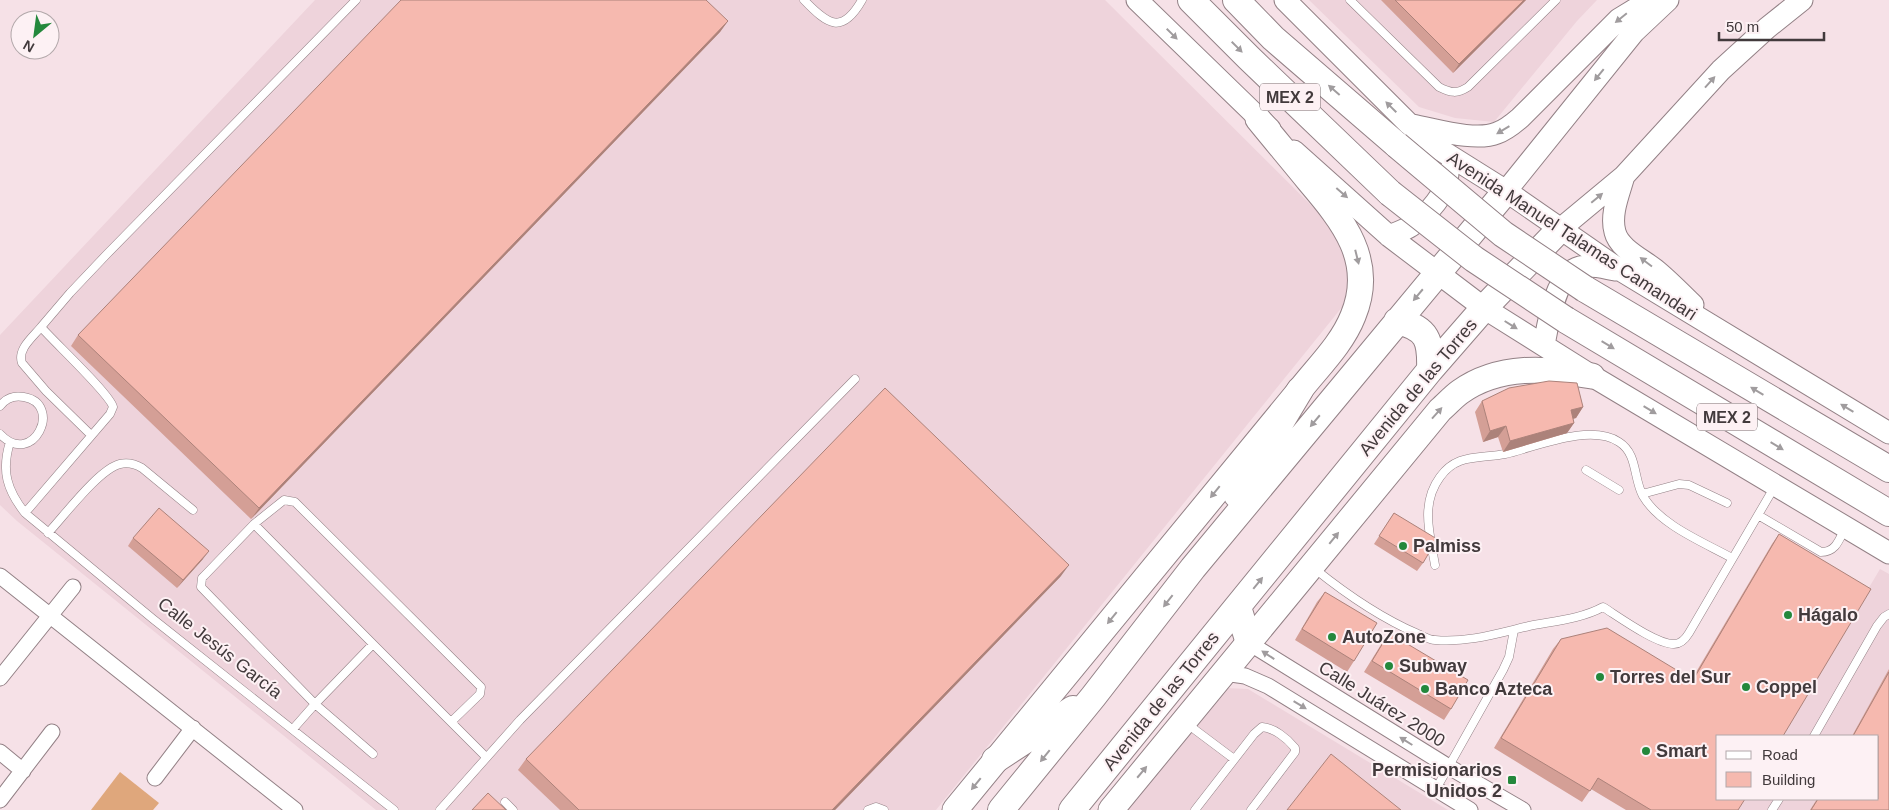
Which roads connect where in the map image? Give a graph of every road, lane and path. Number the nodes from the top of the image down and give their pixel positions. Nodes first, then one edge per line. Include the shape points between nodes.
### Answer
1 (356, 0) edge
2 (804, 0) edge
3 (862, 0) edge
4 (1138, 0) edge
5 (1191, 0) edge
6 (1236, 0) edge
7 (1285, 0) edge
8 (1350, 0) edge
9 (1556, 0) edge
10 (1802, 0) edge
11 (1666, 1) edge
12 (1258, 119) junction
13 (1403, 135) junction
14 (1439, 149) junction
15 (1624, 176) junction
16 (1506, 191) junction
17 (1560, 230) junction
18 (1389, 236) junction
19 (1620, 270) junction
20 (1437, 273) junction
21 (1484, 308) junction
22 (1397, 321) junction
23 (41, 327) junction
24 (1720, 332) junction
25 (1544, 345) junction
26 (1430, 370) junction
27 (1592, 376) junction
28 (855, 378) dead end
29 (1300, 390) junction
30 (0, 406) edge
31 (1889, 433) edge
32 (0, 434) edge
33 (91, 434) junction
34 (10, 442) junction
35 (1889, 469) edge
36 (1586, 470) dead end
37 (1776, 485) junction
38 (1619, 490) dead end
39 (1642, 494) junction
40 (1727, 503) dead end
41 (193, 510) dead end
42 (25, 513) junction
43 (1889, 513) edge
44 (1758, 515) junction
45 (254, 524) junction
46 (1846, 527) junction
47 (48, 533) junction
48 (1889, 553) edge
49 (1732, 558) junction
50 (1435, 564) dead end
51 (1311, 566) junction
52 (1193, 568) junction
53 (0, 576) edge
54 (73, 587) dead end
55 (1238, 606) junction
56 (1889, 614) edge
57 (50, 616) junction
58 (1514, 630) junction
59 (1249, 643) junction
60 (373, 644) junction
61 (1224, 673) junction
62 (0, 678) edge
63 (1093, 697) junction
64 (315, 704) junction
65 (451, 722) junction
66 (1184, 722) junction
67 (193, 728) junction
68 (293, 729) junction
69 (52, 732) dead end
70 (1815, 735) edge
71 (0, 752) edge
72 (373, 754) dead end
73 (486, 757) junction
74 (995, 760) junction
75 (1234, 760) junction
76 (1449, 767) junction
77 (23, 771) junction
78 (155, 778) dead end
79 (1436, 789) junction
80 (0, 800) edge
81 (505, 802) dead end
82 (295, 810) edge
83 (394, 810) edge
84 (440, 810) edge
85 (512, 810) edge
86 (868, 810) edge
87 (884, 810) edge
88 (955, 810) edge
89 (1001, 810) edge
90 (1072, 810) edge
91 (1111, 810) edge
92 (1195, 810) edge
93 (1251, 810) edge
94 (1470, 810) edge
95 (1523, 810) edge

1 - 23 lane via 107,254
2 - 3 lane via 819,15 837,23 846,21
4 -> 12 main road
5 -> 43 highway, MEX 2, bridge via 1390,193 1474,260 1566,320
13 -> 6 highway, MEX 2 via 1273,38
13 -> 7 main road, Avenida Manuel Talamas Camandari
8 - 9 lane via 1439,87 1449,92 1459,92 1468,87
15 -> 10 main road, Avenida de las Torres via 1721,70
11 -> 13 main road via 1642,4 1619,19 1504,130 1473,136
11 -> 16 main road via 1634,32
12 -> 18 main road
12 -> 29 main road via 1346,227 1359,259 1362,283 1353,318
13 - 14 main road, Avenida Manuel Talamas Camandari
35 -> 13 highway, MEX 2, bridge via 1585,288 1503,234
14 - 16 main road, Avenida Manuel Talamas Camandari
14 - 18 main road via 1448,173 1446,188 1411,226
17 -> 15 main road, Avenida de las Torres
24 -> 15 main road via 1669,281 1617,239 1614,218
16 - 17 main road, Avenida Manuel Talamas Camandari
16 - 20 highway
17 - 19 main road, Avenida Manuel Talamas Camandari
17 - 21 highway, Avenida de las Torres
18 - 20 main road
19 - 24 main road, Avenida Manuel Talamas Camandari
19 - 25 main road via 1582,266 1568,274 1554,304
20 - 21 main road
20 -> 22 highway
21 -> 25 main road
21 - 26 highway, Avenida de las Torres
22 - 26 highway via 1415,327 1426,336 1431,349
22 -> 52 highway
23 - 33 lane via 23,349 20,358 46,391
23 - 33 lane via 112,403 110,414
31 -> 24 main road, Avenida Manuel Talamas Camandari
25 - 27 main road
55 -> 26 highway, Avenida de las Torres
27 -> 37 main road
51 -> 27 main road, Avenida de las Torres via 1440,410 1461,391 1501,374 1526,370 1545,369
28 - 73 lane
29 - 52 highway
29 -> 74 main road
30 - 34 lane via 9,398 22,396 35,401 42,413 43,426 36,438 23,444
32 - 34 lane
33 - 42 lane
34 - 42 lane, Calle Jesús García via 5,467 8,484 13,498
36 - 38 lane
37 - 44 lane
37 - 46 main road
39 - 40 lane via 1679,484 1689,485
39 - 49 lane via 1659,515
39 - 50 lane via 1627,450 1620,442 1607,436 1580,435 1458,462 1440,476 1429,498 1428,518
41 - 47 lane via 142,468 133,463 120,464 92,483
42 - 47 lane, Calle Jesús García
44 - 46 lane via 1821,552 1832,550
44 - 49 lane
45 - 60 lane
45 - 64 lane via 202,578 201,587
45 - 65 lane via 284,500 295,502 482,687 480,694
46 - 48 main road
47 - 68 lane, Calle Jesús García
49 - 58 lane via 1690,633 1679,643 1660,640 1603,607 1583,615
51 - 58 lane via 1382,616 1433,640 1453,641
51 - 59 main road, Avenida de las Torres
52 -> 63 highway
53 - 57 street
54 - 57 street
55 - 59 highway
55 - 90 highway, Avenida de las Torres
56 - 70 lane via 1877,626
57 - 62 street
57 - 67 street
58 - 76 lane via 1510,657
59 - 61 main road, Avenida de las Torres
76 -> 59 street, Calle Juárez 2000
60 - 64 lane
60 - 65 lane
61 - 66 main road, Avenida de las Torres
61 -> 79 street via 1245,676 1268,686
63 - 74 highway
63 -> 89 highway
64 - 68 lane
64 - 72 lane
65 - 73 lane
66 - 75 lane
91 -> 66 main road, Avenida de las Torres
67 - 78 street
67 - 82 street
68 - 83 lane, Calle Jesús García
69 - 77 street
71 - 77 street
73 - 84 lane
74 -> 88 main road
75 - 92 lane
75 - 93 lane via 1262,727 1275,732 1295,748
76 - 79 lane
76 - 95 street, Calle Juárez 2000
77 - 80 street
79 - 94 street
81 - 85 lane
86 - 87 lane

